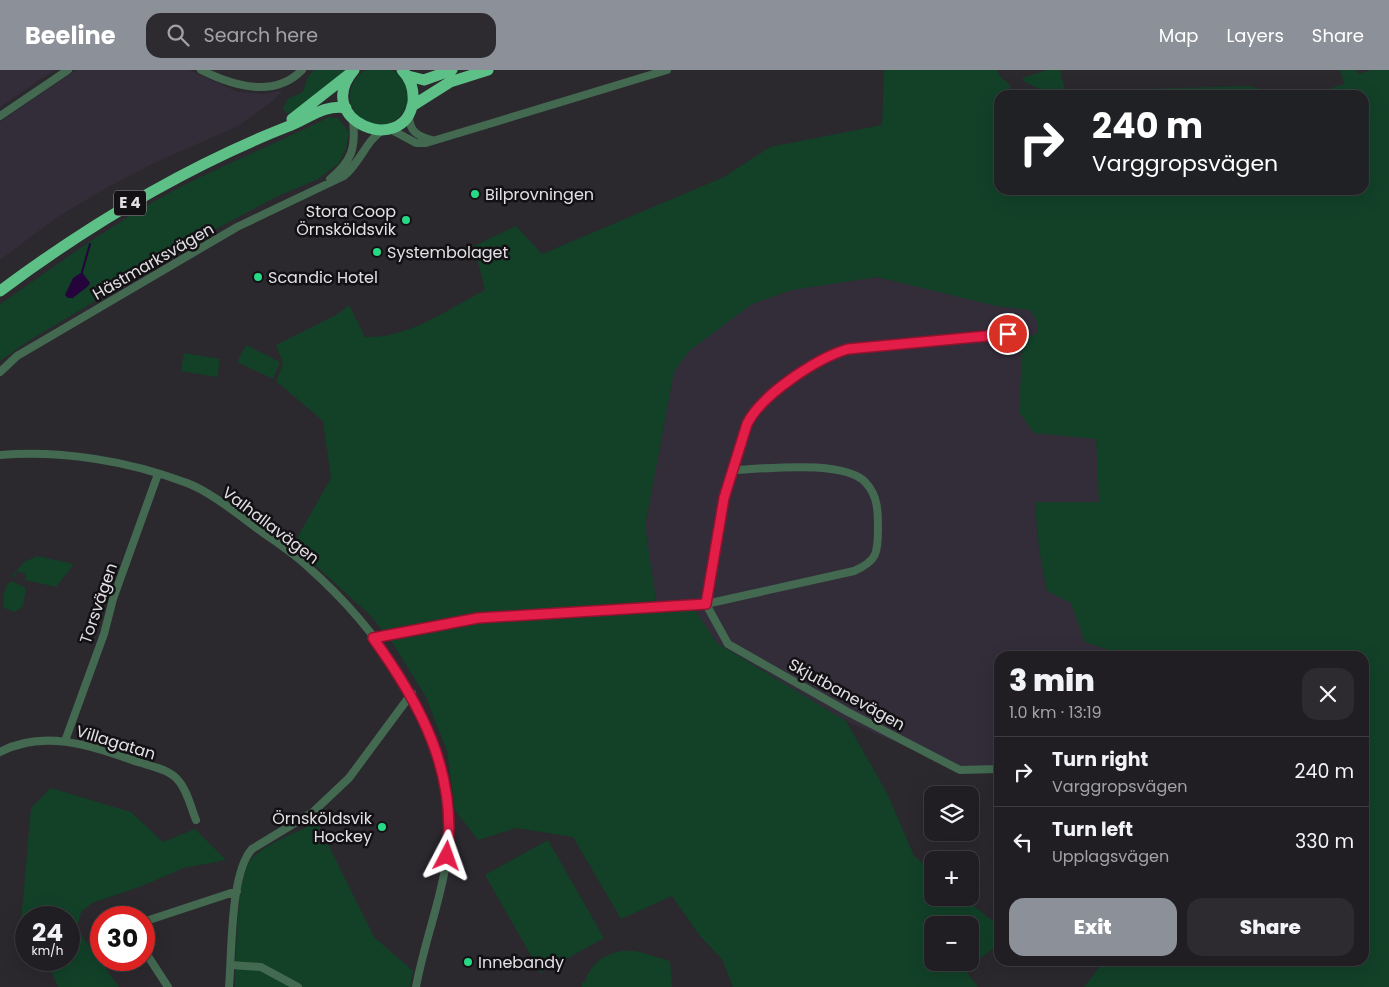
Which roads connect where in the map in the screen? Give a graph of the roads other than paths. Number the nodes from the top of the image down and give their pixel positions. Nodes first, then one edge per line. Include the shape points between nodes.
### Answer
1 (68, 70) edge
2 (201, 70) edge
3 (302, 70) edge
4 (354, 70) edge
5 (452, 70) edge
6 (488, 70) edge
7 (667, 70) edge
8 (405, 73) edge
9 (346, 108) junction
10 (411, 109) junction
11 (0, 116) edge
12 (353, 120) junction
13 (386, 129) junction
14 (270, 133) junction
15 (434, 141) junction
16 (326, 183) junction
17 (0, 291) edge
18 (1008, 334) dead end
19 (0, 372) edge
20 (0, 455) edge
21 (733, 470) junction
22 (158, 474) junction
23 (706, 604) junction
24 (373, 638) junction
25 (412, 694) junction
26 (65, 741) junction
27 (0, 752) edge
28 (994, 769) edge
29 (196, 820) dead end
30 (237, 892) junction
31 (155, 918) edge
32 (231, 965) junction
33 (155, 967) edge
34 (168, 987) edge
35 (229, 987) edge
36 (298, 987) edge
37 (416, 987) edge

1 - 11 street
2 - 3 street via 233,84 261,88 286,82
4 - 9 highway via 344,88
4 - 14 highway, E 4 via 310,107
5 - 8 highway via 424,80
6 - 10 highway via 450,82
7 - 15 street
8 - 10 highway via 412,86
9 - 12 highway
9 - 14 highway, E 4 via 326,108
10 - 13 highway via 404,119
10 - 15 street via 411,129 416,135
12 - 13 highway via 362,126
12 - 16 street, Hästmarksvägen via 351,157 343,169
13 - 15 street via 416,143
13 - 16 street, Hästmarksvägen via 371,140 356,166 344,176
14 - 17 highway, E 4 via 221,154 133,201
16 - 19 street, Hästmarksvägen via 206,245 18,356
18 - 21 street via 848,349 830,354 813,363 752,414
20 - 22 street, Valhallavägen via 70,455
21 - 23 street via 724,498
21 - 23 street via 827,468 855,474 865,482 878,506 878,544 875,557 854,571
22 - 24 street, Valhallavägen via 189,483 306,565 365,625
22 - 26 street, Torsvägen
23 - 24 street via 478,618
23 - 28 street, Skjutbanevägen via 728,644 960,770
24 - 25 street, Valhallavägen
25 - 30 street via 350,778 313,812 249,853 239,873
25 - 37 street, Valhallavägen via 433,739 445,787 449,823 442,894
26 - 27 street, Villagatan via 26,742
26 - 29 street, Villagatan via 100,749 170,774 181,785
30 - 31 street
30 - 32 street
32 - 35 street
32 - 36 street via 262,967
33 - 34 street

